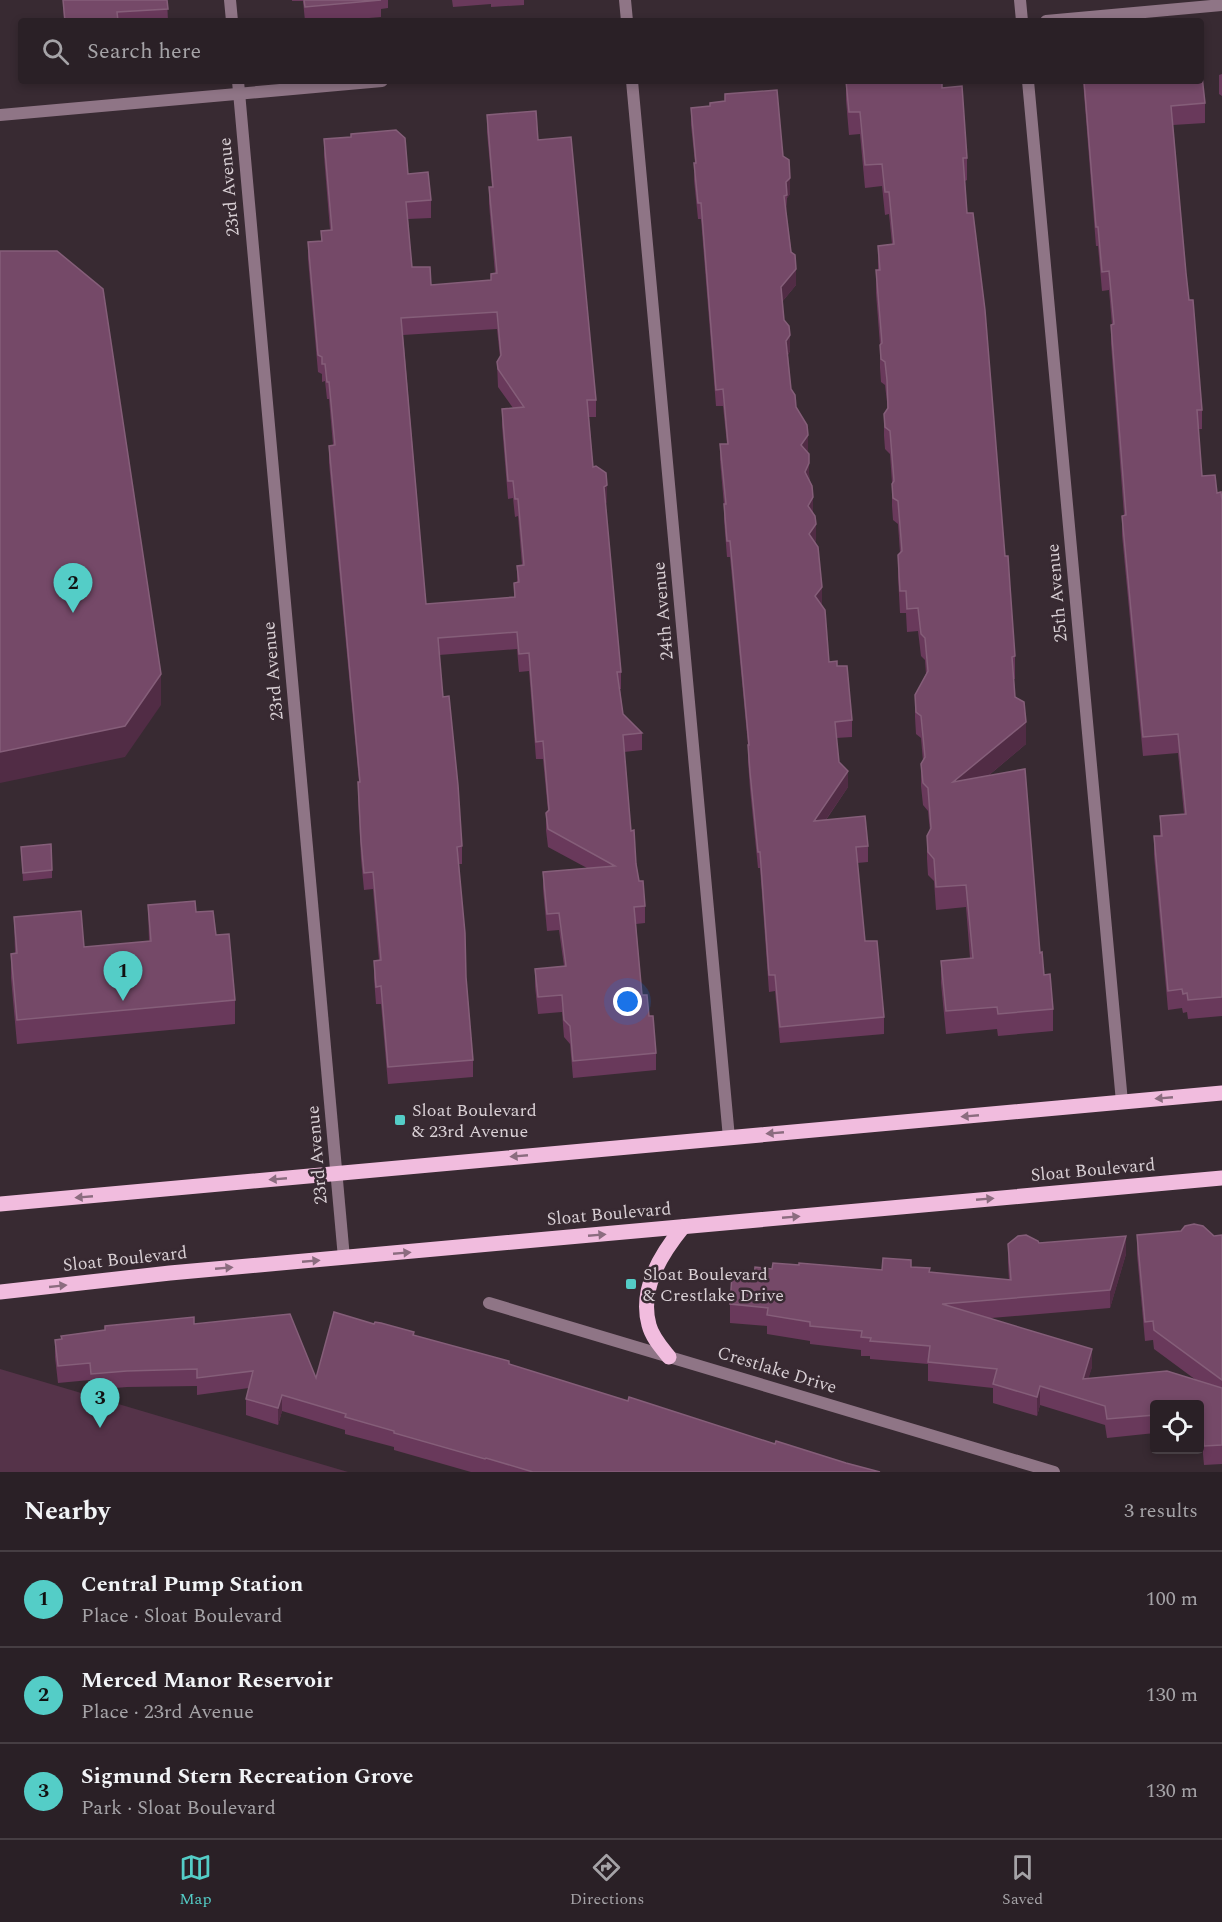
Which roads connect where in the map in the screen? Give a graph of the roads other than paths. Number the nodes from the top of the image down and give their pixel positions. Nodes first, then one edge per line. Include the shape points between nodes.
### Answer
1 (230, 0) edge
2 (625, 0) edge
3 (1020, 0) edge
4 (1222, 5) edge
5 (232, 18) edge
6 (627, 18) edge
7 (1022, 18) edge
8 (1079, 18) edge
9 (310, 84) edge
10 (632, 84) edge
11 (1028, 84) edge
12 (238, 87) edge
13 (0, 115) edge
14 (1222, 1093) edge
15 (1122, 1102) junction
16 (729, 1138) junction
17 (337, 1173) junction
18 (1222, 1178) edge
19 (0, 1204) edge
20 (683, 1227) junction
21 (344, 1258) junction
22 (0, 1292) edge
23 (489, 1303) dead end
24 (669, 1357) junction
25 (1054, 1472) edge

1 - 5 street
2 - 6 street
3 - 7 street
4 - 8 street
9 - 12 street
10 - 16 street, 24th Avenue
11 - 15 street, 25th Avenue
12 - 13 street
12 - 17 street, 23rd Avenue
14 -> 15 main road
15 -> 16 main road
16 -> 17 main road
17 -> 19 main road
17 - 21 street, 23rd Avenue
20 -> 18 main road, Sloat Boulevard
21 -> 20 main road, Sloat Boulevard
20 - 24 main road via 659,1263 647,1295 649,1326
22 -> 21 main road, Sloat Boulevard
23 - 24 street, Crestlake Drive
24 - 25 street, Crestlake Drive

